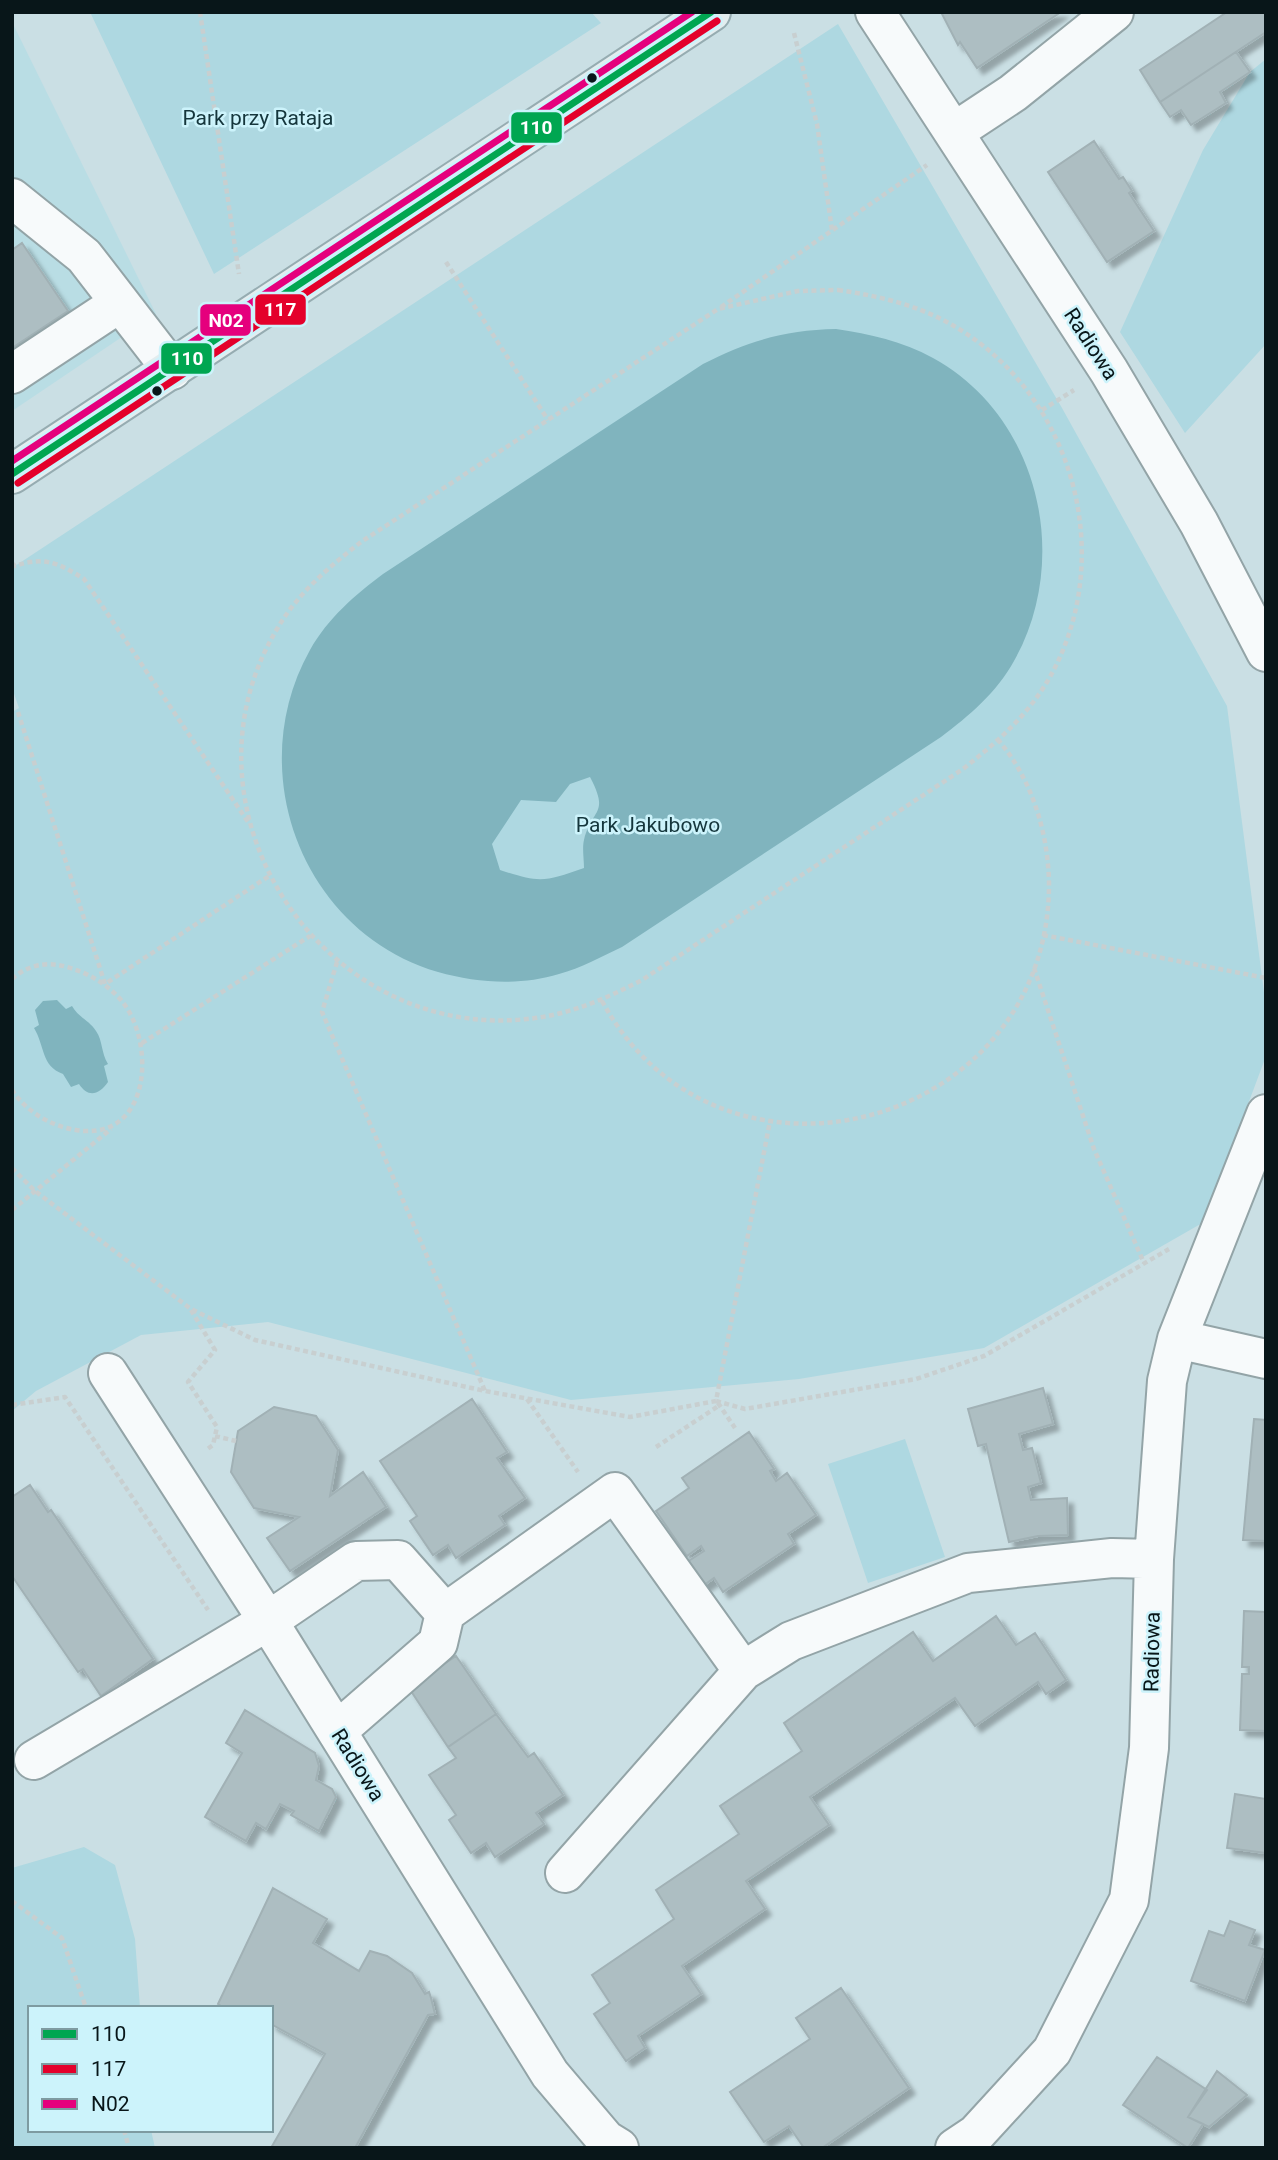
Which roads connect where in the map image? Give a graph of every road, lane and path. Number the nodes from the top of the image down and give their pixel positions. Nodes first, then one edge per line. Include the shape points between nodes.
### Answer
1 (200, 12) edge
2 (711, 12) edge
3 (875, 12) edge
4 (1114, 12) edge
5 (794, 33) dead end
6 (954, 132) junction
7 (929, 164) dead end
8 (12, 198) edge
9 (832, 230) junction
10 (446, 261) dead end
11 (239, 274) dead end
12 (118, 303) junction
13 (718, 309) junction
14 (172, 370) junction
15 (12, 374) edge
16 (1066, 395) dead end
17 (1042, 410) junction
18 (548, 419) junction
19 (12, 474) edge
20 (12, 563) edge
21 (1266, 652) edge
22 (18, 712) dead end
23 (999, 741) junction
24 (250, 826) junction
25 (270, 876) junction
26 (1043, 935) junction
27 (310, 936) junction
28 (337, 962) junction
29 (1034, 967) junction
30 (1266, 978) edge
31 (12, 979) edge
32 (105, 984) junction
33 (602, 1000) junction
34 (142, 1043) junction
35 (12, 1090) edge
36 (1266, 1114) edge
37 (770, 1121) junction
38 (115, 1126) junction
39 (12, 1168) edge
40 (35, 1191) junction
41 (12, 1210) edge
42 (1176, 1245) dead end
43 (1144, 1263) junction
44 (191, 1309) junction
45 (1177, 1339) junction
46 (1266, 1359) edge
47 (108, 1373) dead end
48 (485, 1391) junction
49 (526, 1399) junction
50 (718, 1403) junction
51 (12, 1405) edge
52 (735, 1428) dead end
53 (215, 1436) junction
54 (236, 1441) dead end
55 (656, 1447) dead end
56 (204, 1451) dead end
57 (582, 1478) dead end
58 (1154, 1559) junction
59 (445, 1613) junction
60 (268, 1621) junction
61 (231, 1644) junction
62 (743, 1671) junction
63 (337, 1731) junction
64 (34, 1760) dead end
65 (565, 1873) dead end
66 (12, 1901) edge
67 (85, 2006) edge
68 (619, 2148) edge
69 (955, 2148) edge

1 - 11 path
2 - 14 main road
3 - 6 street, Radiowa
4 - 6 street via 1013,93
5 - 9 path via 817,124
6 - 21 street, Radiowa via 1109,371 1199,523
7 - 9 path
8 - 12 street via 84,256
9 - 13 path
10 - 18 path
12 - 14 street
12 - 15 street
13 - 17 path via 798,291 879,296 954,326 988,349
13 - 18 path
14 - 19 main road
16 - 17 path
17 - 23 path via 1075,484 1082,524 1077,606 1047,681
18 - 24 path via 361,542 300,596 259,666 248,705 242,773
20 - 24 path via 57,562 84,579
22 - 32 path
23 - 26 path via 1030,789 1042,827 1049,879
23 - 33 path via 653,972
24 - 25 path
25 - 27 path
25 - 32 path
26 - 29 path
26 - 30 path
27 - 28 path
27 - 34 path
28 - 33 path via 407,1003 446,1015 527,1020 567,1013
28 - 48 path via 322,1013
29 - 37 path via 1010,1017 986,1048 924,1096 849,1121
29 - 43 path via 1094,1149
31 - 32 path via 38,964 85,972
32 - 34 path via 122,1001
33 - 37 path via 634,1046 663,1074 732,1111
34 - 38 path via 139,1090 130,1112
35 - 38 path via 32,1112 52,1124 99,1132
36 - 45 street, Radiowa
37 - 50 path
38 - 40 path
39 - 40 path
40 - 41 path
40 - 44 path
42 - 43 path
43 - 50 path via 984,1356 916,1379 745,1409
44 - 48 path via 254,1340
44 - 53 path via 215,1350 188,1382 217,1427
45 - 46 street
45 - 58 street, Radiowa via 1167,1381
47 - 60 street, Radiowa
48 - 49 path
49 - 50 path via 630,1417
49 - 57 path
50 - 52 path
50 - 55 path
51 - 61 path via 65,1397
53 - 54 path
53 - 56 path via 213,1445
58 - 62 street via 1112,1558 968,1573 791,1641
58 - 69 street, Radiowa via 1149,1748 1129,1900 1052,2051 976,2134
59 - 60 street via 398,1560 370,1561 356,1562
59 - 62 street via 615,1492
59 - 63 street via 438,1643
60 - 61 street
60 - 63 street, Radiowa
61 - 64 street
62 - 65 street
63 - 68 street, Radiowa via 550,2074 606,2140
66 - 67 path via 62,1938

